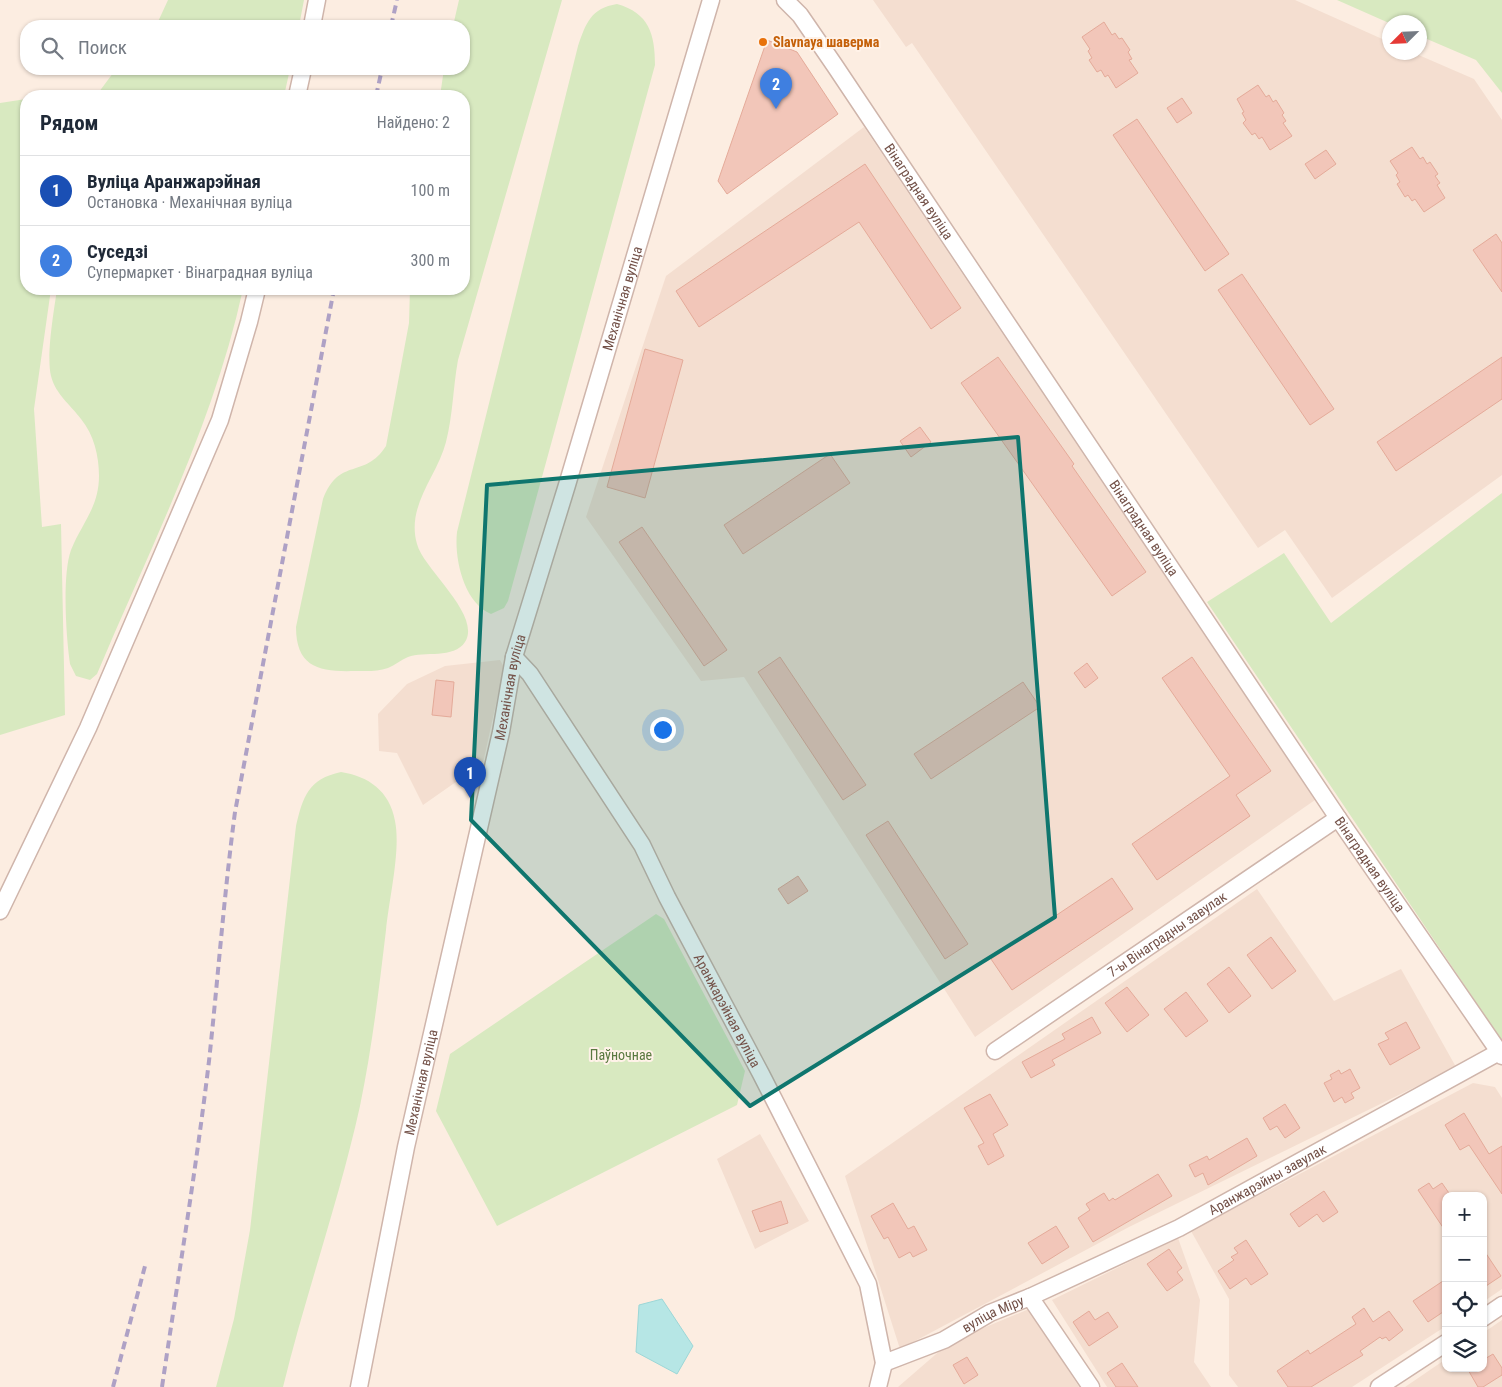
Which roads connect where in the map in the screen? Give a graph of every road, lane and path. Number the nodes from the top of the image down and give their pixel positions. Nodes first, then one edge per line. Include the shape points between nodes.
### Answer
1 (317, 0) edge
2 (711, 0) edge
3 (786, 0) edge
4 (313, 20) edge
5 (302, 75) edge
6 (298, 90) edge
7 (255, 295) edge
8 (514, 657) junction
9 (1338, 818) junction
10 (0, 911) edge
11 (994, 1051) dead end
12 (1501, 1054) edge
13 (1030, 1297) junction
14 (1502, 1305) edge
15 (1487, 1315) edge
16 (1442, 1346) edge
17 (884, 1363) junction
18 (358, 1387) edge
19 (878, 1387) edge
20 (1090, 1387) edge
21 (1379, 1387) edge

1 - 4 street
2 - 8 street, Механічная вуліца
3 - 9 street, Вінаградная вуліца via 800,14
5 - 6 street
7 - 10 street via 250,322 220,420 88,728
8 - 17 street, Аранжарэйная вуліца via 530,674 642,844 868,1284
8 - 18 street, Механічная вуліца via 501,732 406,1148
9 - 11 street, 7-ы Вінаградны завулак
9 - 12 street, Вінаградная вуліца
12 - 13 street, Аранжарэйны завулак via 1178,1228
13 - 17 street, вуліца Міру via 990,1313 944,1340
13 - 20 street, вуліца Міру
14 - 15 street
16 - 21 street
17 - 19 street, Аранжарэйная вуліца

